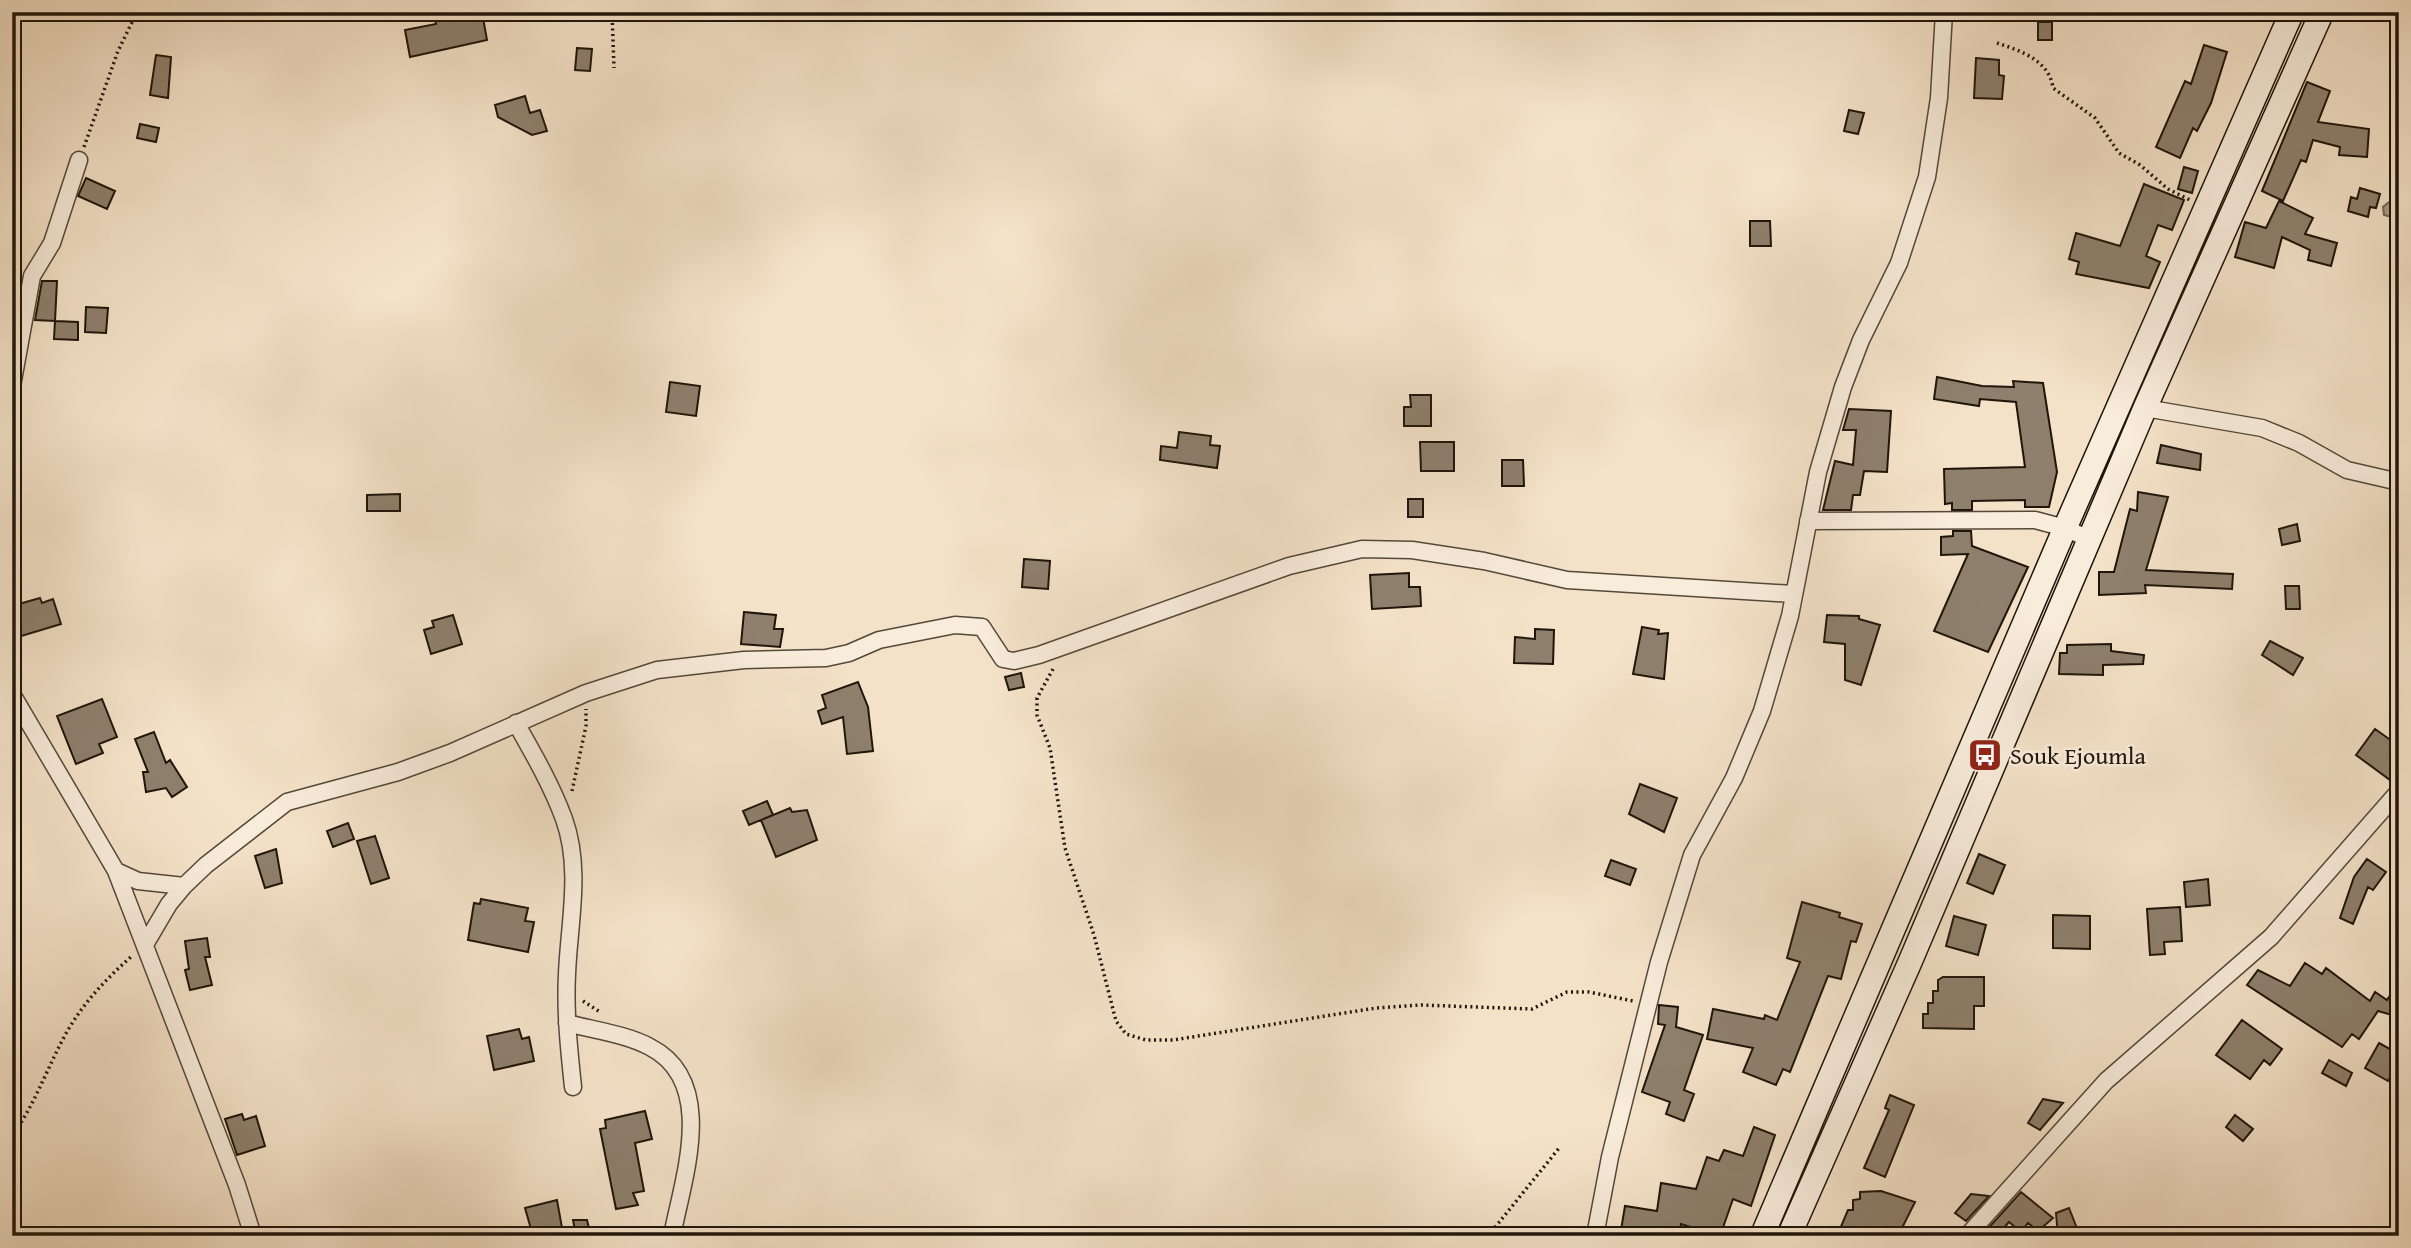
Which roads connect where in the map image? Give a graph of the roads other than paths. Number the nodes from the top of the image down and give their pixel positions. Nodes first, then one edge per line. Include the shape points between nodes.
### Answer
1 (1944, 12) edge
2 (2292, 12) edge
3 (2322, 12) edge
4 (79, 160) road end
5 (2207, 208) junction
6 (2230, 216) junction
7 (12, 386) edge
8 (2146, 408) junction
9 (2399, 482) edge
10 (1808, 521) junction
11 (2065, 528) junction
12 (2089, 539) junction
13 (1793, 594) junction
14 (12, 694) edge
15 (516, 723) junction
16 (2399, 792) edge
17 (116, 871) junction
18 (184, 886) junction
19 (146, 943) junction
20 (567, 1023) junction
21 (573, 1087) dead end
22 (1793, 1163) junction
23 (1817, 1174) junction
24 (1595, 1232) edge
25 (253, 1236) edge
26 (672, 1236) edge
27 (1762, 1236) edge
28 (1789, 1236) edge
29 (1967, 1236) edge

1 - 10 street via 1938,109 1927,177 1899,263 1843,387
2 - 5 main road
3 - 6 main road
4 - 7 street via 52,243 32,276
5 - 6 main road
5 - 11 main road
6 - 8 main road
8 - 9 street via 2262,428 2347,470
8 - 12 main road
10 - 11 street via 2035,520
10 - 13 street
11 - 12 street
11 - 22 main road
12 - 23 main road
13 - 15 street via 1567,580 1460,557 1362,549 1289,566 1014,660 1003,659 982,628 955,625 879,640 825,658 744,660 657,670
13 - 24 street via 1762,710 1734,778 1692,855 1649,1003
14 - 17 street
15 - 18 street via 398,772 287,802
15 - 20 street via 565,820 573,901
16 - 29 street via 2271,937 2106,1081
17 - 18 street via 148,883
17 - 19 street
18 - 19 street
19 - 25 street
20 - 21 street
20 - 26 street via 648,1045 668,1058 680,1074 689,1097 691,1125
22 - 23 main road
22 - 27 main road
23 - 28 main road

